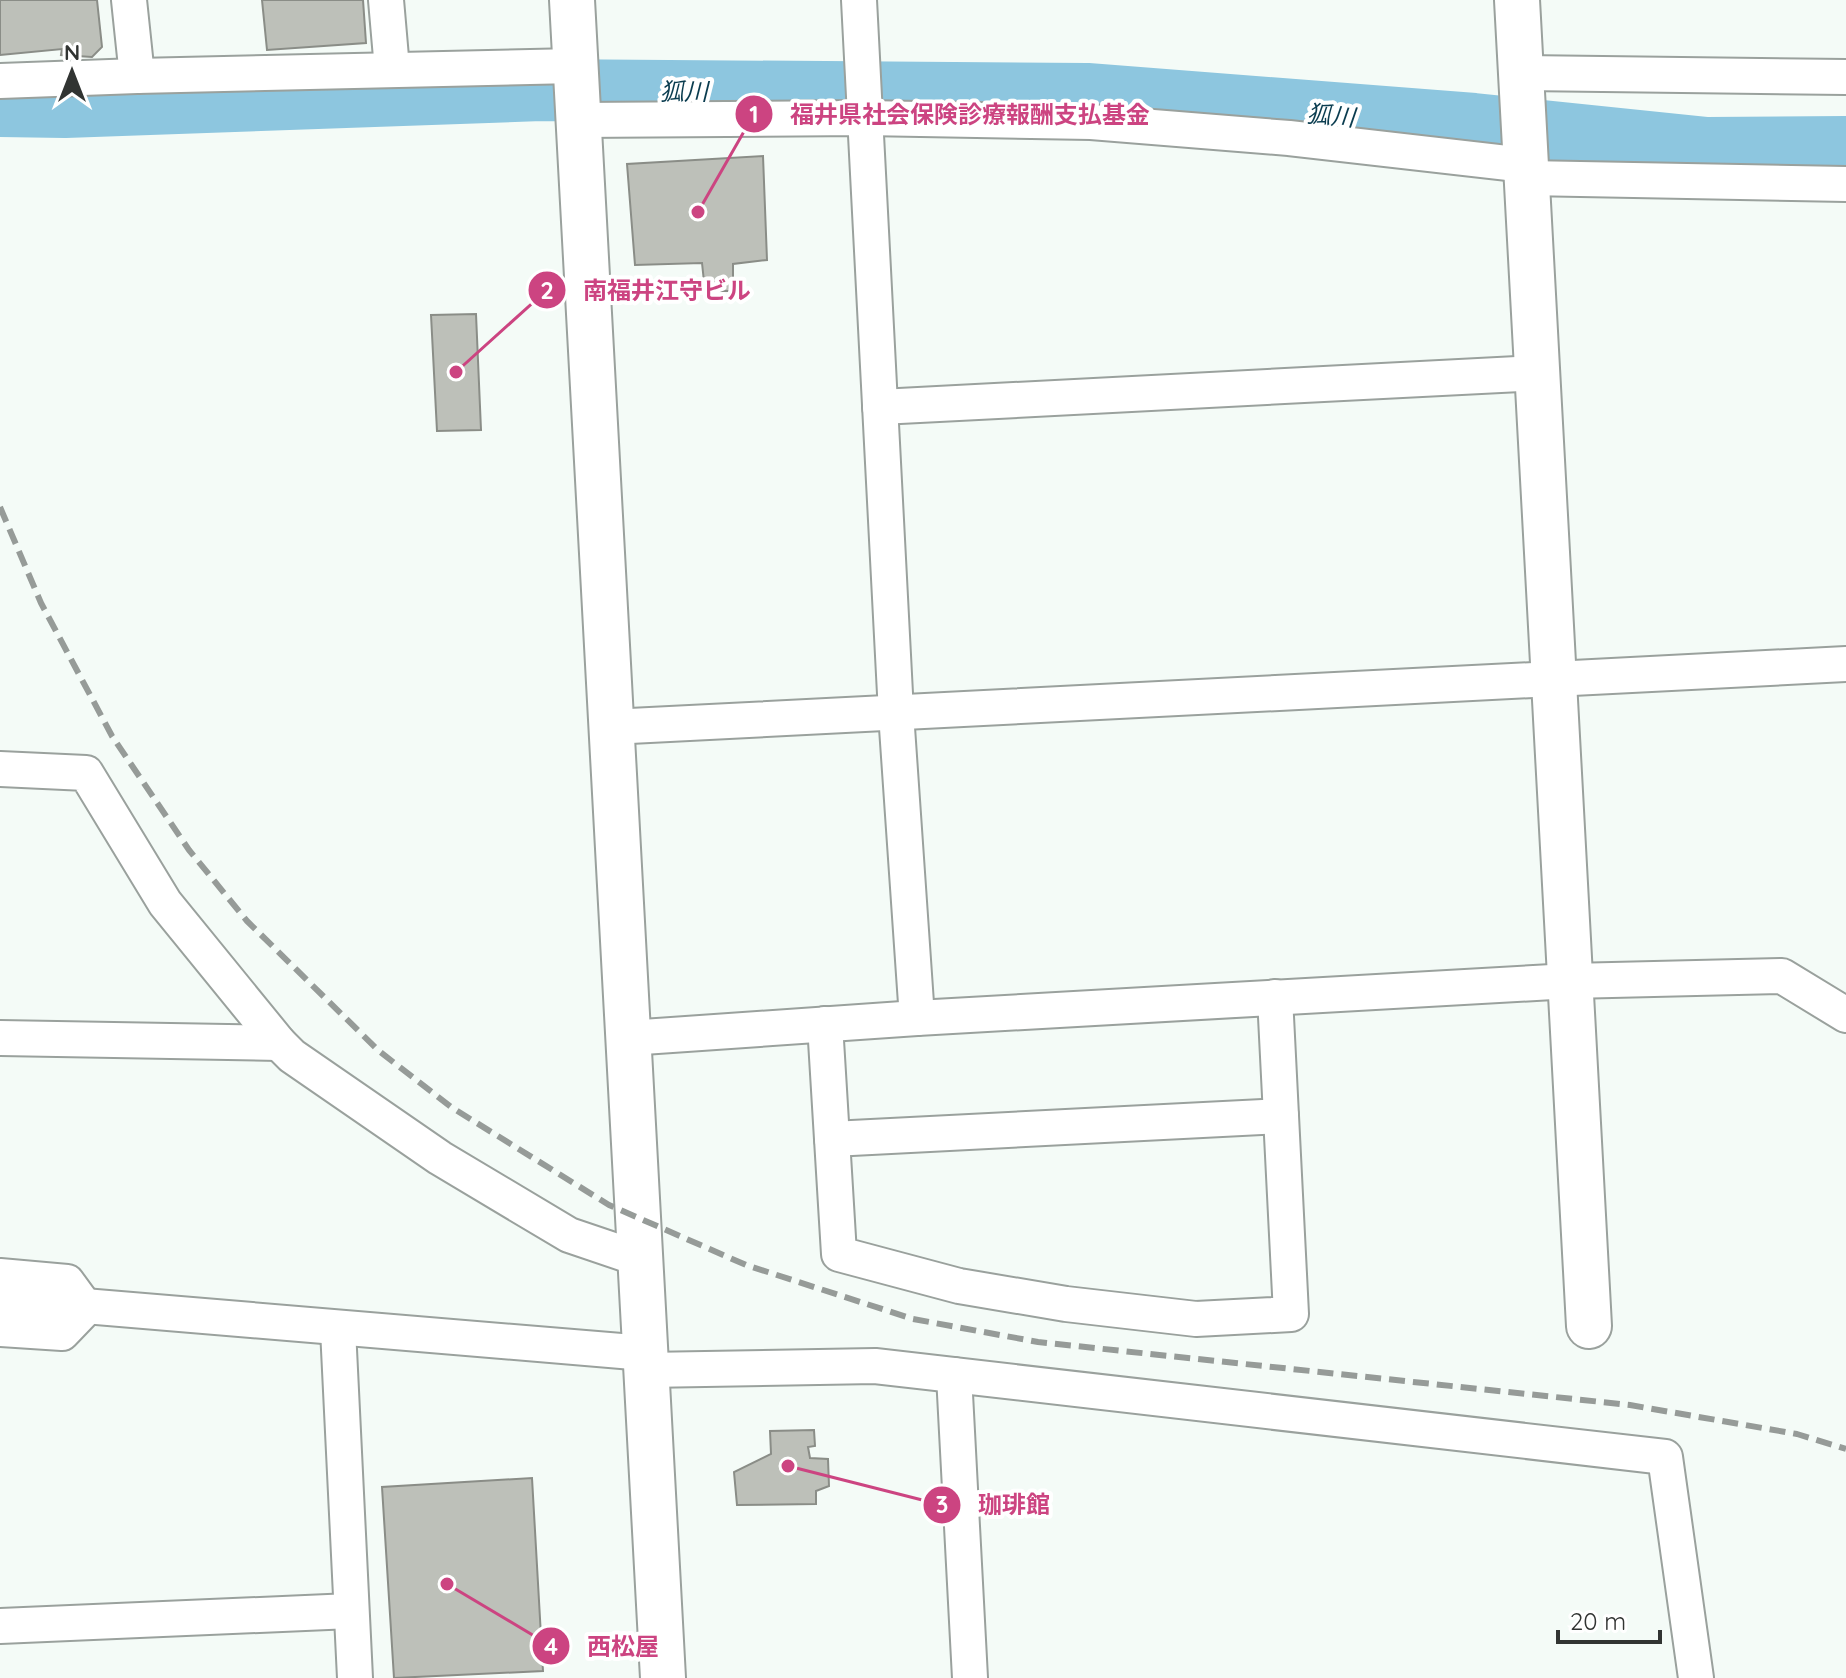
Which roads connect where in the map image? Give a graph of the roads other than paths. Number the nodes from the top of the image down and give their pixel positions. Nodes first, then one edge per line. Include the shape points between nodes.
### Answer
1 (129, 0) edge
2 (386, 0) edge
3 (572, 0) edge
4 (859, 0) edge
5 (1517, 0) edge
6 (392, 69) junction
7 (137, 76) junction
8 (1846, 77) edge
9 (0, 81) edge
10 (576, 93) junction
11 (864, 101) junction
12 (1525, 134) junction
13 (1846, 184) edge
14 (1538, 373) junction
15 (880, 407) junction
16 (1846, 664) edge
17 (1554, 680) junction
18 (896, 713) junction
19 (610, 727) junction
20 (0, 769) edge
21 (1570, 981) junction
22 (1275, 997) junction
23 (1846, 1015) edge
24 (917, 1018) junction
25 (825, 1024) junction
26 (0, 1038) edge
27 (628, 1038) junction
28 (279, 1043) junction
29 (1281, 1116) junction
30 (832, 1139) junction
31 (640, 1259) junction
32 (0, 1276) edge
33 (0, 1299) edge
34 (86, 1308) junction
35 (1589, 1326) dead end
36 (0, 1329) edge
37 (338, 1329) junction
38 (646, 1362) junction
39 (954, 1375) junction
40 (351, 1611) junction
41 (0, 1626) edge
42 (355, 1678) edge
43 (663, 1678) edge
44 (970, 1678) edge
45 (1696, 1678) edge

1 - 7 street
2 - 6 street
3 - 10 street
4 - 11 street
5 - 12 street
6 - 7 street
6 - 10 street
7 - 9 street
8 - 12 street
10 - 11 street
10 - 19 street
11 - 12 street via 1289,138
11 - 15 street
12 - 13 street
12 - 14 street
14 - 15 street
14 - 17 street
15 - 18 street
16 - 17 street
17 - 18 street
17 - 21 street
18 - 19 street
18 - 24 street
19 - 27 street
20 - 28 street via 86,773 165,903
21 - 22 street
21 - 23 street via 1782,976
21 - 35 street
22 - 24 street
22 - 29 street
24 - 25 street
25 - 27 street
25 - 30 street
26 - 28 street
27 - 31 street
28 - 31 street via 440,1158 569,1235
29 - 30 street
29 - 30 street via 1291,1314 1196,1319 959,1286 839,1254
31 - 38 street
32 - 34 street via 67,1282
33 - 34 street
34 - 36 street via 62,1333
34 - 37 street
37 - 38 street
37 - 40 street
38 - 39 street via 875,1366
38 - 43 street
39 - 44 street
39 - 45 street via 1665,1457
40 - 41 street
40 - 42 street

